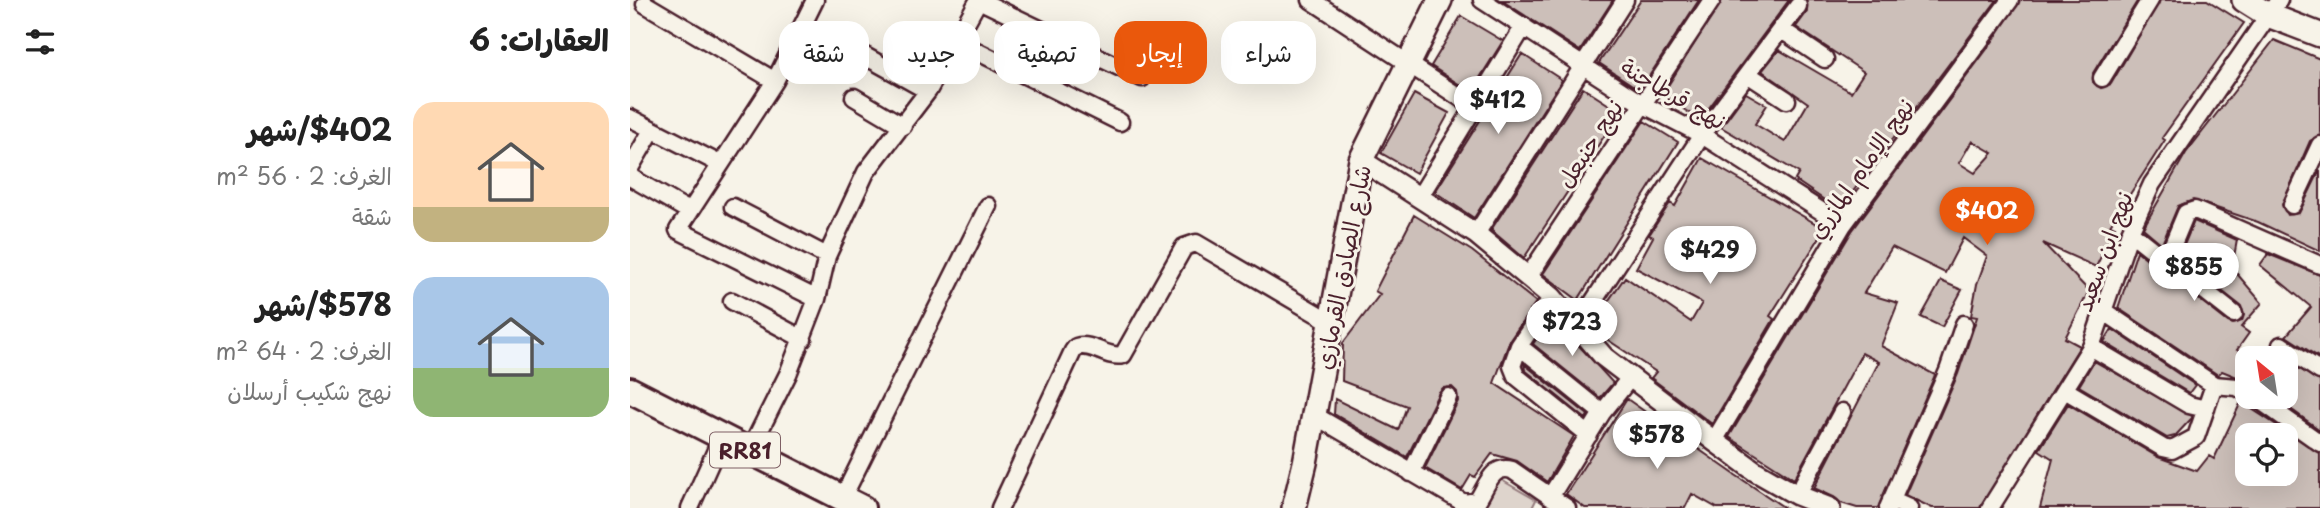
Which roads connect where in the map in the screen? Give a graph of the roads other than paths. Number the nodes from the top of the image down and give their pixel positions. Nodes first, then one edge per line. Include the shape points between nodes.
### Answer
1 (815, 0) edge
2 (1311, 0) edge
3 (1440, 0) edge
4 (1482, 0) edge
5 (1625, 0) edge
6 (1712, 0) edge
7 (2010, 0) edge
8 (2150, 0) edge
9 (2244, 0) edge
10 (645, 4) dead end
11 (1798, 6) dead end
12 (2274, 7) edge
13 (967, 21) edge
14 (1524, 26) junction
15 (1782, 30) junction
16 (2320, 35) edge
17 (980, 53) edge
18 (869, 58) edge
19 (1825, 59) dead end
20 (1409, 64) junction
21 (1114, 65) edge
22 (1582, 65) junction
23 (1749, 75) junction
24 (2102, 78) dead end
25 (775, 81) junction
26 (932, 84) edge
27 (928, 91) junction
28 (854, 97) dead end
29 (1787, 100) dead end
30 (1642, 104) junction
31 (1476, 108) junction
32 (630, 118) edge
33 (1121, 122) dead end
34 (903, 125) junction
35 (651, 132) junction
36 (1702, 135) junction
37 (2320, 145) edge
38 (1361, 160) junction
39 (720, 164) junction
40 (630, 168) edge
41 (630, 177) edge
42 (1420, 195) junction
43 (2292, 205) dead end
44 (988, 206) dead end
45 (733, 207) dead end
46 (689, 211) junction
47 (1843, 225) junction
48 (2130, 232) junction
49 (1476, 234) junction
50 (827, 256) junction
51 (2166, 261) junction
52 (2320, 265) edge
53 (1528, 277) junction
54 (1552, 297) junction
55 (817, 299) junction
56 (732, 301) dead end
57 (2105, 312) junction
58 (2234, 314) dead end
59 (1329, 321) junction
60 (1964, 324) dead end
61 (1578, 325) junction
62 (803, 339) junction
63 (2281, 345) dead end
64 (1519, 346) junction
65 (2091, 347) junction
66 (2320, 371) edge
67 (1630, 379) junction
68 (2214, 385) junction
69 (2235, 387) edge
70 (630, 390) edge
71 (2065, 390) junction
72 (1448, 397) dead end
73 (2206, 409) junction
74 (2273, 410) edge
75 (1842, 412) dead end
76 (1602, 413) junction
77 (1314, 415) junction
78 (1589, 435) junction
79 (721, 439) junction
80 (1714, 441) junction
81 (2320, 443) edge
82 (749, 452) junction
83 (1411, 473) junction
84 (1797, 495) junction
85 (1550, 498) junction
86 (852, 503) edge
87 (1890, 504) edge
88 (690, 508) edge
89 (1000, 508) edge
90 (1294, 508) edge
91 (1567, 508) edge
92 (1830, 508) edge
93 (1909, 508) edge
94 (1990, 508) edge

1 - 25 street
2 - 20 street
3 - 20 main road, شارع الصادق القرمازي
4 - 14 street, نهج قرطاجنة
5 - 22 street
6 - 30 street, نهج حنبعل
7 - 47 street, نهج الإمام المازري
8 - 24 street
9 - 12 main road
10 - 25 street
11 - 15 street
12 - 16 main road
12 - 48 street, نهج ابن سعيد via 2152,184
13 - 21 street via 982,2
14 - 22 street, نهج قرطاجنة
14 - 31 street
15 - 19 street
15 - 23 street
17 - 33 street
18 - 27 street
20 - 31 street
20 - 38 main road, شارع الصادق القرمازي
22 - 30 street, نهج قرطاجنة
22 - 49 street
23 - 29 street
23 - 36 street
25 - 39 street
26 - 27 street
27 - 34 street
28 - 34 street
30 - 36 street, نهج قرطاجنة
30 - 53 street, نهج حنبعل
31 - 42 street
32 - 35 street
34 - 50 street via 866,172
35 - 39 street
35 - 40 street
36 - 47 street, نهج قرطاجنة
36 - 61 street
37 - 43 street
38 - 42 street
38 - 59 main road, شارع الصادق القرمازي
39 - 46 street
41 - 46 street
42 - 49 street
44 - 86 street
45 - 50 street
46 - 55 street via 678,230
47 - 80 street, نهج الإمام المازري
48 - 51 street
48 - 57 street, نهج ابن سعيد
49 - 53 street
50 - 55 street
51 - 52 street via 2186,213 2195,210
51 - 58 street
53 - 54 street
54 - 61 street
54 - 64 street
55 - 62 street
56 - 62 street
57 - 65 street, نهج ابن سعيد
57 - 68 street
59 - 77 main road, شارع الصادق القرمازي
59 - 89 street via 1196,243 1184,247 1123,355 1085,345 1073,351
60 - 87 street
61 - 67 street
62 - 82 street
63 - 66 street
64 - 76 street
64 - 78 street via 1511,366 1516,376
65 - 71 street, نهج ابن سعيد
65 - 73 street via 2189,405
67 - 76 street
67 - 80 street
68 - 69 street
68 - 73 street
70 - 79 main road, RR81
71 - 73 street via 2172,450 2196,438
71 - 94 street, نهج ابن سعيد
72 - 83 street
74 - 81 street
75 - 84 street
76 - 78 street
77 - 83 street
77 - 90 main road, شارع الصادق القرمازي
78 - 85 street
79 - 82 main road, RR81
79 - 88 street
80 - 84 street
82 - 86 main road, RR81
83 - 85 street via 1470,504 1496,471 1506,468
84 - 92 street
85 - 91 street
87 - 93 street

